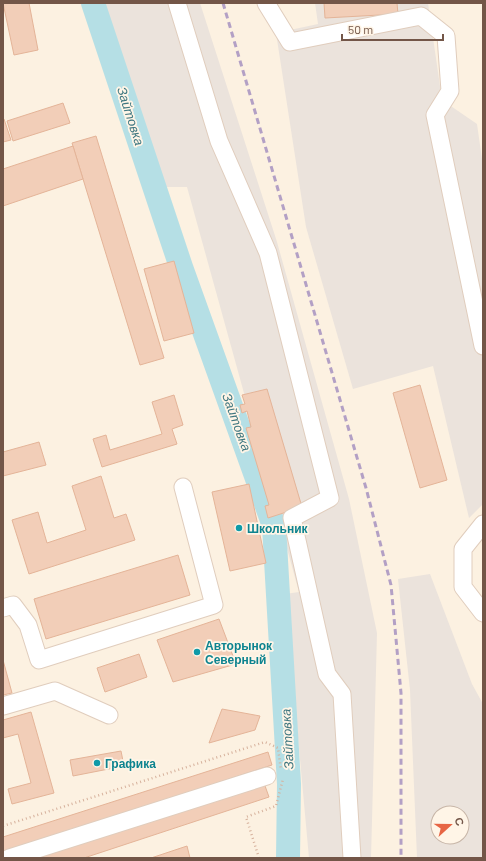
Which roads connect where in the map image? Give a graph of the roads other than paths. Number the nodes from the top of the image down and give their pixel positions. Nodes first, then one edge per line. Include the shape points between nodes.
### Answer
1 (177, 3) edge
2 (266, 3) edge
3 (483, 346) edge
4 (183, 487) dead end
5 (483, 524) edge
6 (3, 608) edge
7 (483, 613) edge
8 (3, 706) edge
9 (109, 715) dead end
10 (267, 776) dead end
11 (9, 858) edge
12 (352, 858) edge

1 - 12 lane via 219,141 268,253 330,498 292,518 327,674 342,694
2 - 3 lane via 290,42 421,16 446,36 450,91 435,115
4 - 6 lane via 214,605 39,660 28,625 13,605
5 - 7 lane via 463,549 463,587
8 - 9 lane via 55,691
10 - 11 lane

